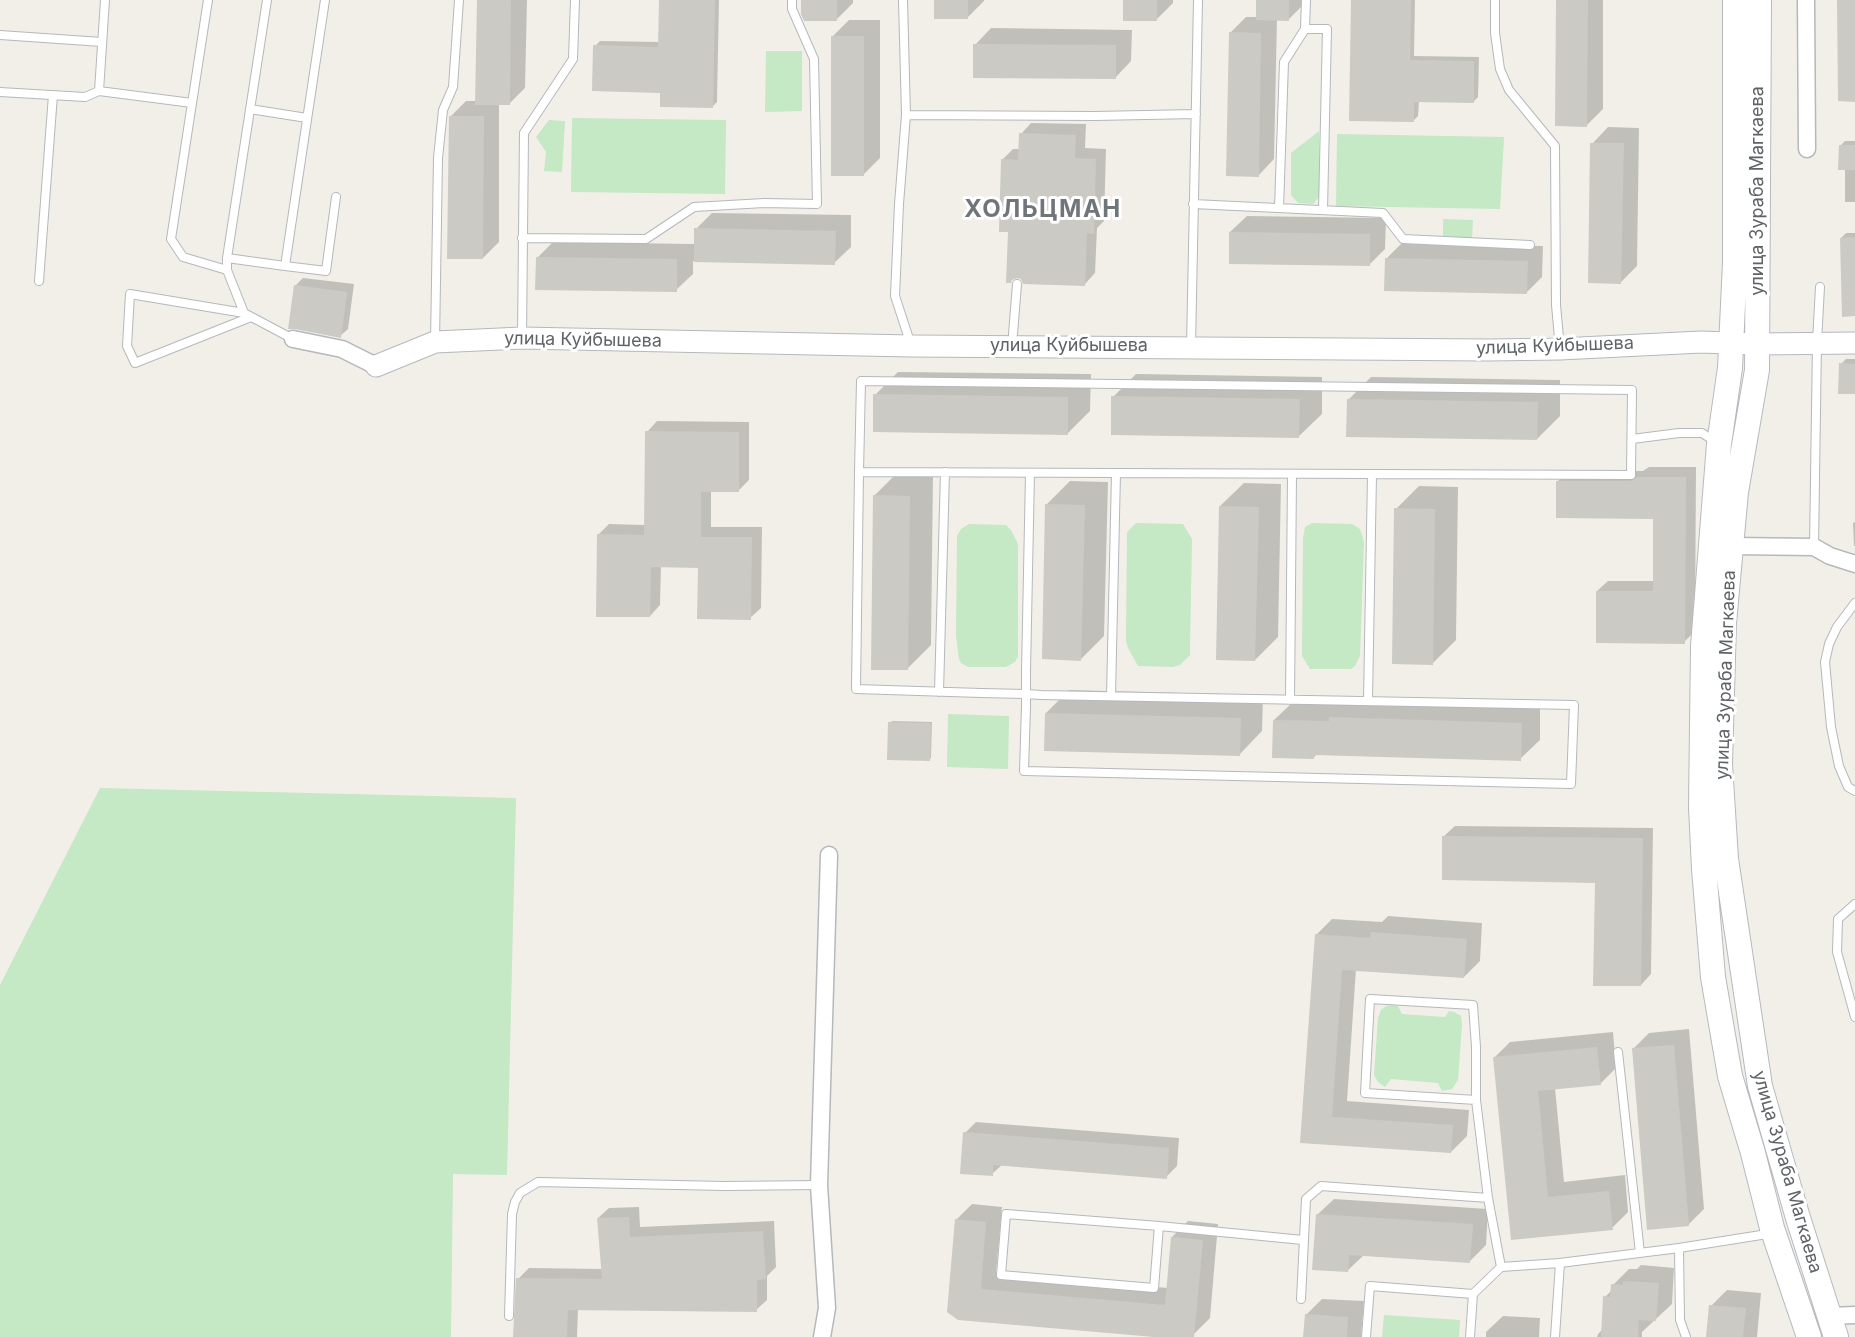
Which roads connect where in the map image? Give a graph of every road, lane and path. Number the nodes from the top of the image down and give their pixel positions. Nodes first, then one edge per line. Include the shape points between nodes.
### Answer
1 (105, 0) edge
2 (208, 0) edge
3 (267, 0) edge
4 (325, 0) edge
5 (459, 0) edge
6 (575, 0) edge
7 (792, 0) edge
8 (903, 0) edge
9 (1198, 0) edge
10 (1306, 0) edge
11 (1495, 0) edge
12 (1735, 0) edge
13 (1759, 0) edge
14 (1806, 0) edge
15 (1305, 29) junction
16 (0, 35) edge
17 (102, 42) junction
18 (99, 91) junction
19 (0, 92) edge
20 (53, 95) junction
21 (192, 103) junction
22 (250, 109) junction
23 (1196, 114) junction
24 (906, 115) junction
25 (307, 118) junction
26 (1807, 149) dead end
27 (336, 197) dead end
28 (1193, 204) junction
29 (1279, 208) junction
30 (1323, 210) junction
31 (522, 238) junction
32 (1530, 245) dead end
33 (227, 258) junction
34 (285, 266) junction
35 (227, 270) junction
36 (39, 281) dead end
37 (1017, 284) dead end
38 (1820, 287) dead end
39 (248, 315) junction
40 (1013, 334) dead end
41 (522, 338) junction
42 (293, 339) joint
43 (435, 342) junction
44 (1817, 342) junction
45 (1730, 343) junction
46 (1855, 343) edge
47 (1757, 344) junction
48 (911, 346) junction
49 (1191, 347) junction
50 (1560, 349) junction
51 (376, 366) joint
52 (1632, 439) junction
53 (1719, 444) junction
54 (859, 472) junction
55 (945, 472) junction
56 (1030, 473) junction
57 (1116, 473) junction
58 (1292, 474) junction
59 (1372, 474) junction
60 (1732, 546) junction
61 (1814, 547) junction
62 (1855, 564) edge
63 (1855, 603) edge
64 (939, 692) junction
65 (1026, 694) junction
66 (1111, 696) junction
67 (1290, 700) junction
68 (1368, 701) junction
69 (1851, 789) edge
70 (1855, 801) edge
71 (829, 855) dead end
72 (1855, 904) edge
73 (1855, 1017) edge
74 (1618, 1052) dead end
75 (1476, 1100) junction
76 (819, 1185) junction
77 (1488, 1197) junction
78 (1159, 1226) junction
79 (1772, 1228) junction
80 (1303, 1240) junction
81 (1679, 1248) junction
82 (1640, 1253) junction
83 (1560, 1263) junction
84 (1501, 1267) junction
85 (1473, 1294) junction
86 (1301, 1299) dead end
87 (1855, 1315) edge
88 (509, 1316) dead end
89 (1833, 1326) edge
90 (822, 1337) edge
91 (1366, 1337) edge
92 (1470, 1337) edge
93 (1555, 1337) edge
94 (1686, 1337) edge
95 (1809, 1337) edge

1 - 17 lane
2 - 21 lane
3 - 22 lane
4 - 25 lane
5 - 43 lane via 453,87 444,110 438,158
6 - 31 lane via 573,59 524,133
7 - 31 lane via 792,9 814,59 817,204 694,207 646,239
8 - 24 lane
9 - 23 lane
10 - 15 lane
11 - 50 lane via 1500,69 1509,90 1555,146
12 - 45 main road, улица Зураба Магкаева via 1736,200
13 - 47 main road, улица Зураба Магкаева
14 - 26 street
15 - 29 lane via 1284,62
15 - 30 lane via 1326,29
16 - 17 lane
17 - 18 lane
18 - 20 lane via 85,97
18 - 21 lane
19 - 20 lane
20 - 36 lane
21 - 35 lane via 171,239 183,257
22 - 25 lane
22 - 33 lane
23 - 24 lane
23 - 28 lane
24 - 48 lane via 895,296
25 - 34 lane
27 - 34 lane via 326,271
28 - 29 lane
28 - 49 lane
29 - 30 lane
30 - 32 lane via 1383,213 1403,239
31 - 41 lane
33 - 34 lane
33 - 35 lane
35 - 39 lane
37 - 40 lane
38 - 44 lane
39 - 39 lane via 130,294 126,346 135,363
39 - 42 lane
41 - 43 street, улица Куйбышева
41 - 48 street, улица Куйбышева
42 - 51 street, улица Куйбышева via 342,349
43 - 51 street, улица Куйбышева
44 - 46 street, улица Куйбышева
44 - 47 street, улица Куйбышева
44 - 61 lane
45 - 47 street, улица Куйбышева
45 - 50 street, улица Куйбышева via 1642,343
45 - 53 main road, улица Зураба Магкаева
47 - 60 main road, улица Зураба Магкаева via 1757,370 1736,492
48 - 49 street, улица Куйбышева
49 - 50 street, улица Куйбышева
52 - 53 lane via 1702,433
52 - 54 lane via 1632,390 861,381
52 - 59 lane via 1631,475
53 - 79 main road, улица Зураба Магкаева via 1703,646 1701,807 1705,881 1720,1027
54 - 55 lane
54 - 64 lane via 856,689
55 - 56 lane
55 - 64 lane
56 - 57 lane
56 - 65 lane
57 - 58 lane
57 - 66 lane
58 - 59 lane
58 - 67 lane
59 - 68 lane
60 - 61 street
60 - 89 main road, улица Зураба Магкаева via 1724,623 1720,764 1726,860 1760,1086
61 - 62 street
63 - 69 lane via 1833,635 1826,662 1831,727 1839,766
64 - 65 lane
65 - 66 lane
65 - 68 lane via 1024,771 1571,784 1574,705
66 - 67 lane
67 - 68 lane
69 - 70 lane
71 - 76 street
72 - 73 lane via 1838,919 1837,952
74 - 82 lane
75 - 75 lane via 1473,1005 1370,999 1365,1093
75 - 77 lane
76 - 88 lane via 538,1182 520,1193 514,1202
76 - 90 street via 827,1308
77 - 80 lane via 1321,1186 1306,1199
77 - 84 lane
78 - 78 lane via 1006,1214 1001,1275 1154,1288
78 - 80 lane
79 - 81 lane via 1761,1235
79 - 95 main road, улица Зураба Магкаева
80 - 86 lane
81 - 82 lane
81 - 94 lane via 1680,1320
82 - 83 lane
83 - 84 lane
83 - 93 lane
84 - 85 lane
85 - 91 lane via 1370,1286
85 - 92 lane
87 - 89 street

